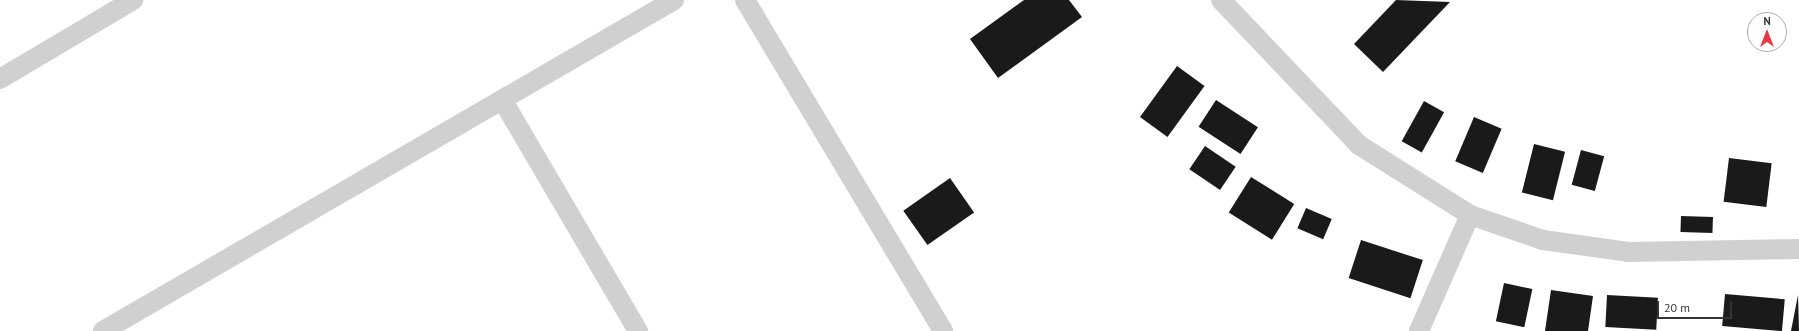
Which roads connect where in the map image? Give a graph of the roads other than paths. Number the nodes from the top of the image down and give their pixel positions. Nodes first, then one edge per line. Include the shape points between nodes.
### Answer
1 (132, 0) edge
2 (674, 0) edge
3 (745, 0) edge
4 (1221, 0) edge
5 (0, 79) edge
6 (503, 101) junction
7 (1470, 215) junction
8 (1799, 249) edge
9 (104, 331) edge
10 (638, 331) edge
11 (943, 331) edge
12 (1418, 331) edge

1 - 5 street
2 - 6 street
3 - 11 street
4 - 7 street via 1359,145
6 - 9 street
6 - 10 street
7 - 8 street via 1543,240 1628,252
7 - 12 street

